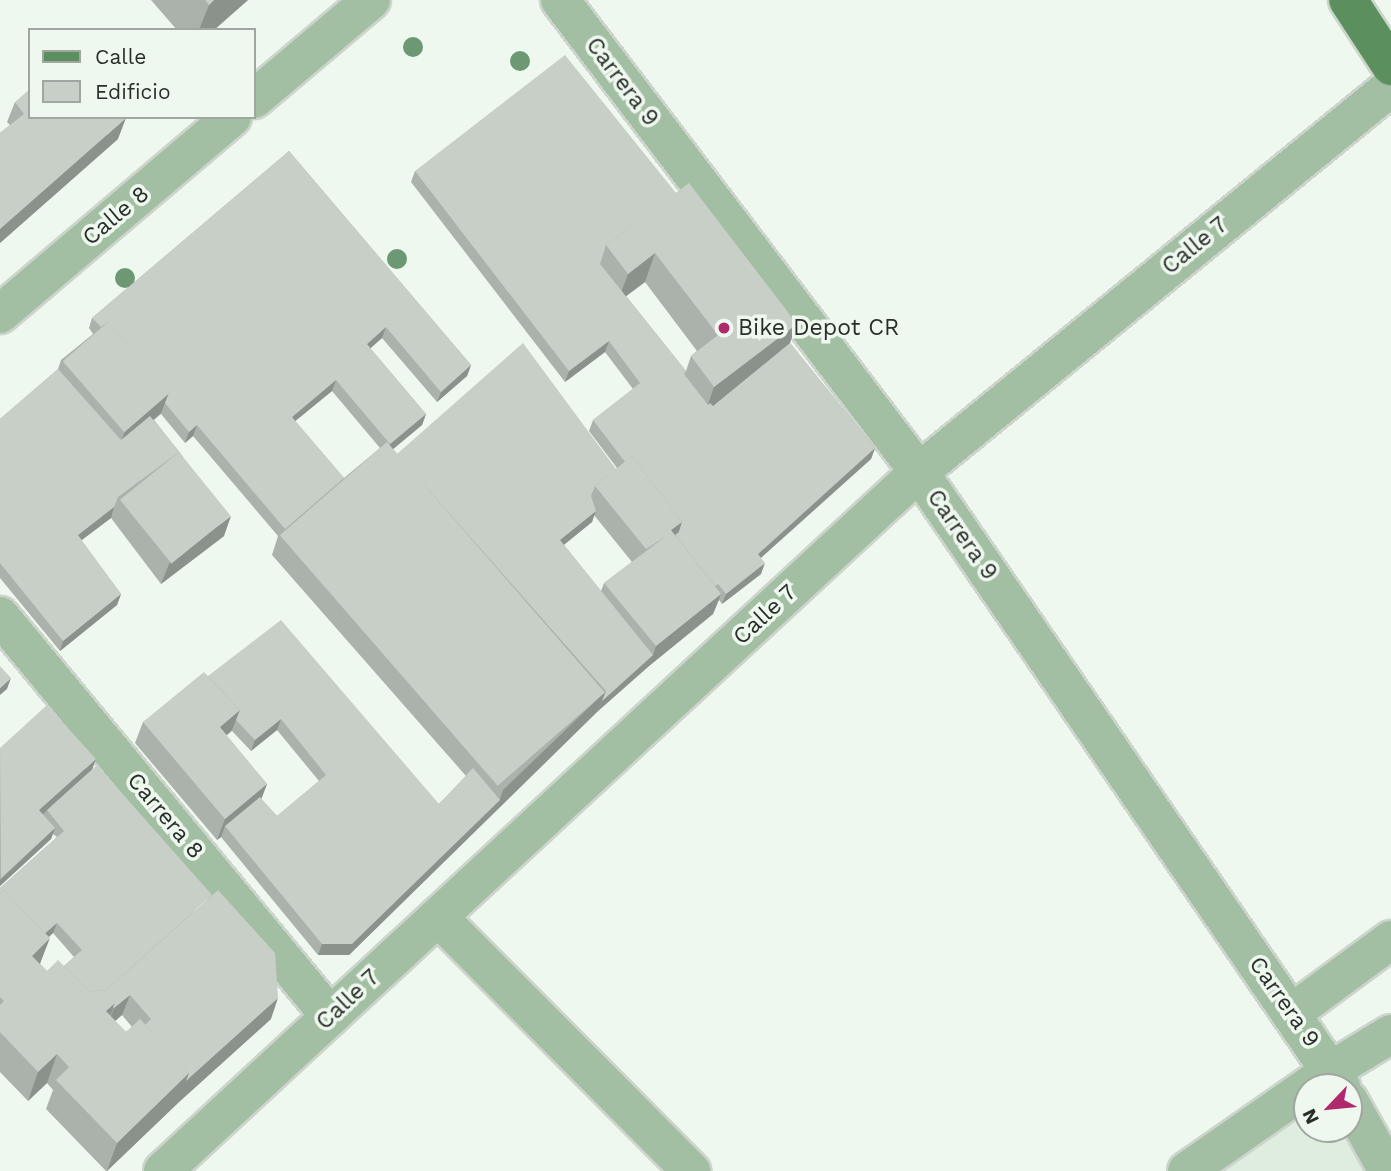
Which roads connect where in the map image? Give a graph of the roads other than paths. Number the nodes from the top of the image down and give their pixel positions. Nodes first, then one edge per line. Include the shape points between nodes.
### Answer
1 (371, 0) edge
2 (560, 0) edge
3 (1348, 0) edge
4 (1391, 66) edge
5 (1391, 87) edge
6 (256, 97) edge
7 (230, 119) edge
8 (0, 314) edge
9 (919, 472) junction
10 (0, 616) edge
11 (438, 917) junction
12 (1391, 940) edge
13 (1292, 1013) junction
14 (330, 1016) junction
15 (1391, 1034) edge
16 (1332, 1073) edge
17 (1354, 1073) edge
18 (1293, 1112) edge
19 (1363, 1126) edge
20 (163, 1171) edge
21 (691, 1171) edge
22 (1187, 1171) edge
23 (1388, 1171) edge

1 - 6 street
2 - 9 street, Carrera 9
3 - 4 main road
5 - 9 street, Calle 7
7 - 8 street, Calle 8
9 - 11 street, Calle 7
9 - 13 street, Carrera 9
10 - 14 street, Carrera 8
11 - 14 street, Calle 7
11 - 21 street
12 - 13 street
13 - 16 street, Carrera 9
14 - 20 street, Calle 7
15 - 17 street
18 - 22 street
19 - 23 street, Carrera 9

